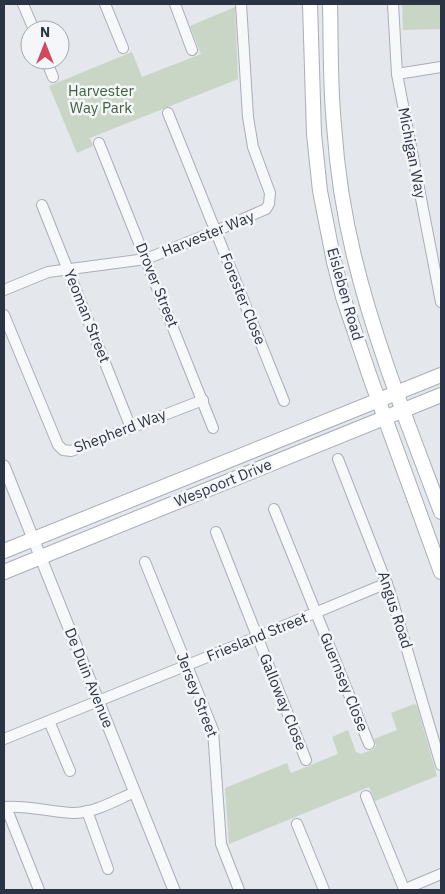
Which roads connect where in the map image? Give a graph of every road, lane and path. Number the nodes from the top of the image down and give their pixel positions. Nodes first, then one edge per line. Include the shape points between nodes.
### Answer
1 (23, 4) edge
2 (105, 4) edge
3 (174, 4) edge
4 (241, 4) edge
5 (310, 4) edge
6 (330, 4) edge
7 (393, 4) edge
8 (30, 20) edge
9 (123, 48) dead end
10 (192, 50) dead end
11 (441, 67) edge
12 (50, 70) edge
13 (397, 74) junction
14 (53, 77) dead end
15 (168, 113) dead end
16 (99, 143) dead end
17 (42, 205) dead end
18 (216, 231) junction
19 (146, 259) junction
20 (68, 269) junction
21 (4, 290) edge
22 (441, 302) edge
23 (4, 315) edge
24 (441, 375) edge
25 (397, 393) junction
26 (441, 395) edge
27 (203, 400) junction
28 (284, 401) dead end
29 (378, 401) junction
30 (403, 410) junction
31 (385, 418) junction
32 (131, 428) junction
33 (213, 428) dead end
34 (338, 459) dead end
35 (4, 466) edge
36 (274, 509) dead end
37 (441, 512) edge
38 (216, 532) dead end
39 (34, 539) junction
40 (4, 551) edge
41 (40, 557) junction
42 (145, 562) dead end
43 (4, 572) edge
44 (441, 572) edge
45 (387, 583) junction
46 (316, 613) junction
47 (257, 638) junction
48 (186, 666) junction
49 (98, 701) junction
50 (49, 721) junction
51 (4, 740) edge
52 (369, 744) dead end
53 (306, 760) dead end
54 (441, 765) edge
55 (70, 771) dead end
56 (135, 792) junction
57 (366, 796) dead end
58 (5, 807) edge
59 (87, 811) junction
60 (297, 824) dead end
61 (108, 869) dead end
62 (441, 874) edge
63 (39, 890) edge
64 (174, 890) edge
65 (239, 890) edge
66 (324, 890) edge
67 (404, 890) edge

1 - 8 street
2 - 9 street
3 - 10 street
4 - 18 street, Harvester Way via 250,134 270,199 262,211
5 - 29 main road, Eisleben Road via 314,134 320,191 343,297
6 - 25 main road, Eisleben Road via 334,125 346,219 365,297
7 - 13 street, Michigan Way
11 - 13 street
12 - 14 street
13 - 22 street, Michigan Way
15 - 18 street, Forester Close
16 - 19 street, Drover Street
17 - 20 street, Yeoman Street
18 - 19 street, Harvester Way
18 - 28 street, Forester Close
19 - 20 street, Harvester Way
19 - 27 street, Drover Street
20 - 21 street, Harvester Way via 44,272
20 - 32 street, Yeoman Street
23 - 32 street, Shepherd Way via 58,445 63,450 71,451
24 - 25 main road, Wespoort Drive
25 - 29 main road, Wespoort Drive
25 - 30 main road, Eisleben Road
26 - 30 main road, Wespoort Drive
27 - 32 street, Shepherd Way
27 - 33 street, Drover Street
29 - 31 main road, Eisleben Road
29 - 39 main road, Wespoort Drive
30 - 31 main road, Wespoort Drive
30 - 37 main road, Eisleben Road
31 - 41 main road, Wespoort Drive
31 - 44 main road, Eisleben Road
34 - 45 street, Angus Road
35 - 39 street, De Duin Avenue
36 - 46 street, Guernsey Close
38 - 47 street, Galloway Close
39 - 40 main road, Wespoort Drive
39 - 41 street, De Duin Avenue
41 - 43 main road, Wespoort Drive
41 - 49 street, De Duin Avenue
42 - 48 street, Jersey Street
45 - 46 street, Friesland Street
45 - 54 street, Angus Road
46 - 47 street, Friesland Street
46 - 52 street, Guernsey Close
47 - 48 street, Friesland Street
47 - 53 street, Galloway Close
48 - 49 street, Friesland Street
48 - 65 street, Jersey Street via 213,730 221,844
49 - 50 street, Friesland Street
49 - 56 street, De Duin Avenue
50 - 51 street, Friesland Street
50 - 55 street
56 - 59 street
56 - 64 street, De Duin Avenue
57 - 67 street
58 - 59 street via 73,813
58 - 63 street
59 - 61 street
60 - 66 street
62 - 67 street

